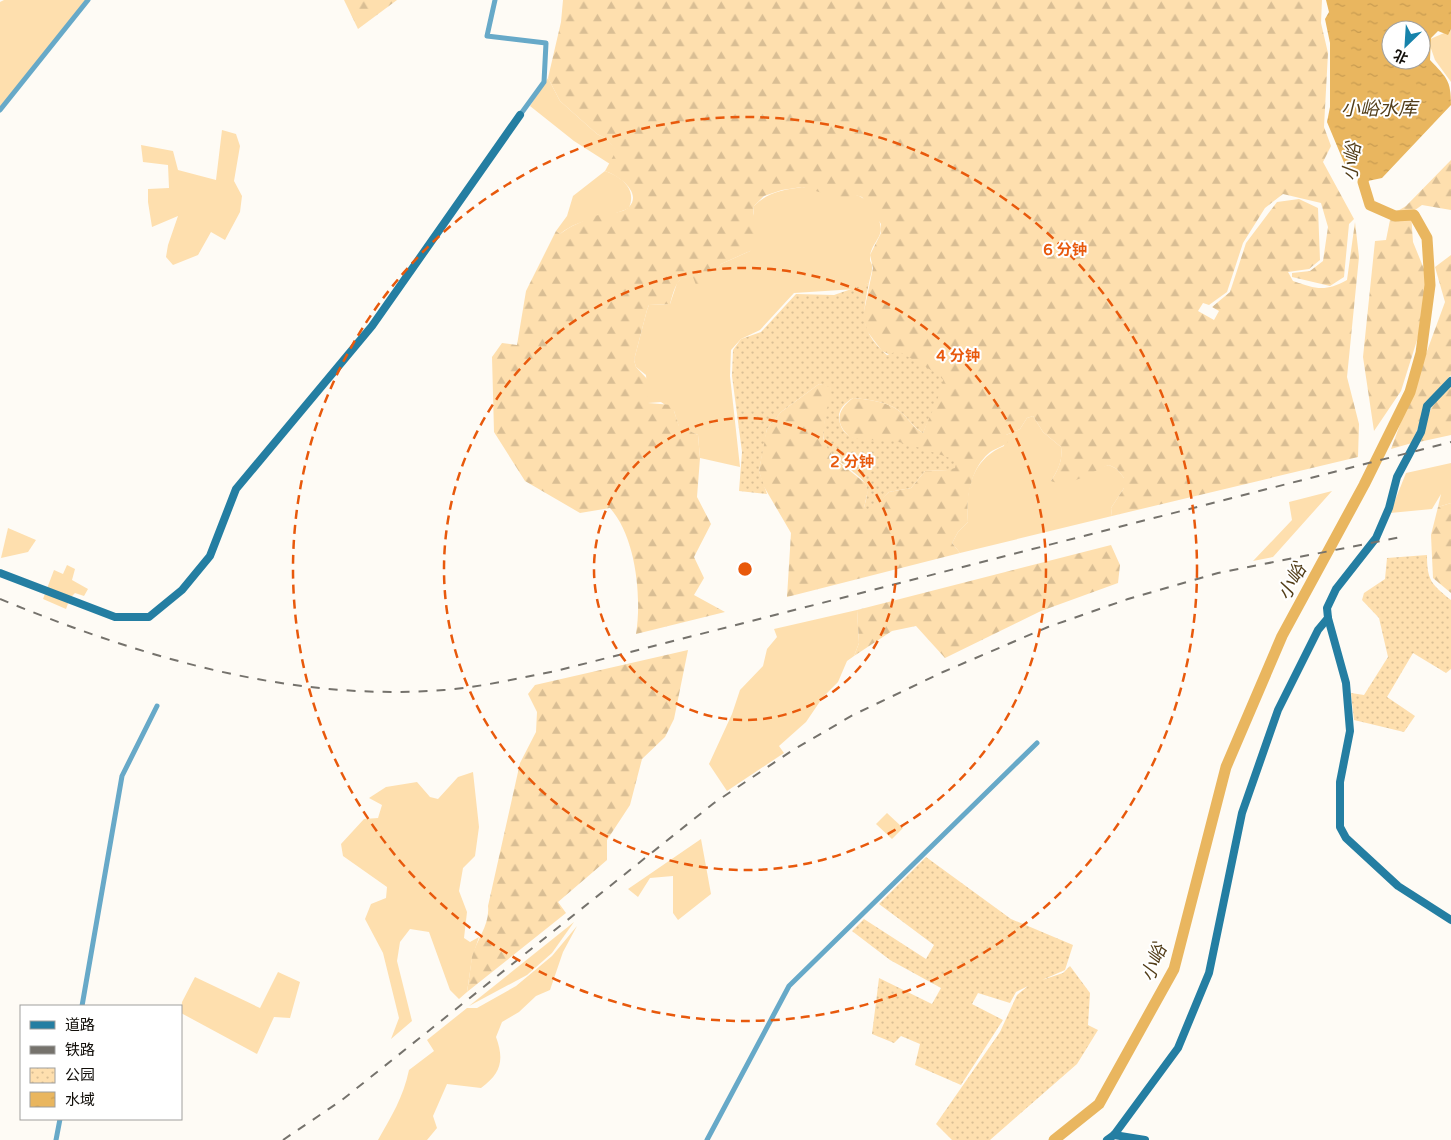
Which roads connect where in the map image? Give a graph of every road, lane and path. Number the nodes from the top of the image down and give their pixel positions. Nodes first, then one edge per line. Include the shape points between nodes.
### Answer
1 (88, 0) edge
2 (495, 0) edge
3 (0, 110) edge
4 (520, 114) joint
5 (1451, 381) edge
6 (0, 573) edge
7 (1328, 618) junction
8 (157, 706) dead end
9 (1037, 743) dead end
10 (1451, 920) edge
11 (82, 1005) edge
12 (60, 1120) edge
13 (1111, 1137) edge
14 (56, 1140) edge
15 (707, 1140) edge
16 (1145, 1140) edge

1 - 3 street
2 - 4 street via 487,36 546,43 544,82
4 - 6 street via 372,326 236,490 210,556 182,590 150,617 115,617
5 - 7 street via 1428,406 1422,432 1397,477 1389,508 1376,538 1336,589 1327,608
7 - 10 street via 1346,683 1350,731 1340,782 1340,827 1346,838 1398,886
7 - 13 street via 1318,630 1278,710 1242,813 1209,973 1178,1048
8 - 11 street via 122,776
9 - 15 street via 789,986
12 - 14 street
13 - 16 street

